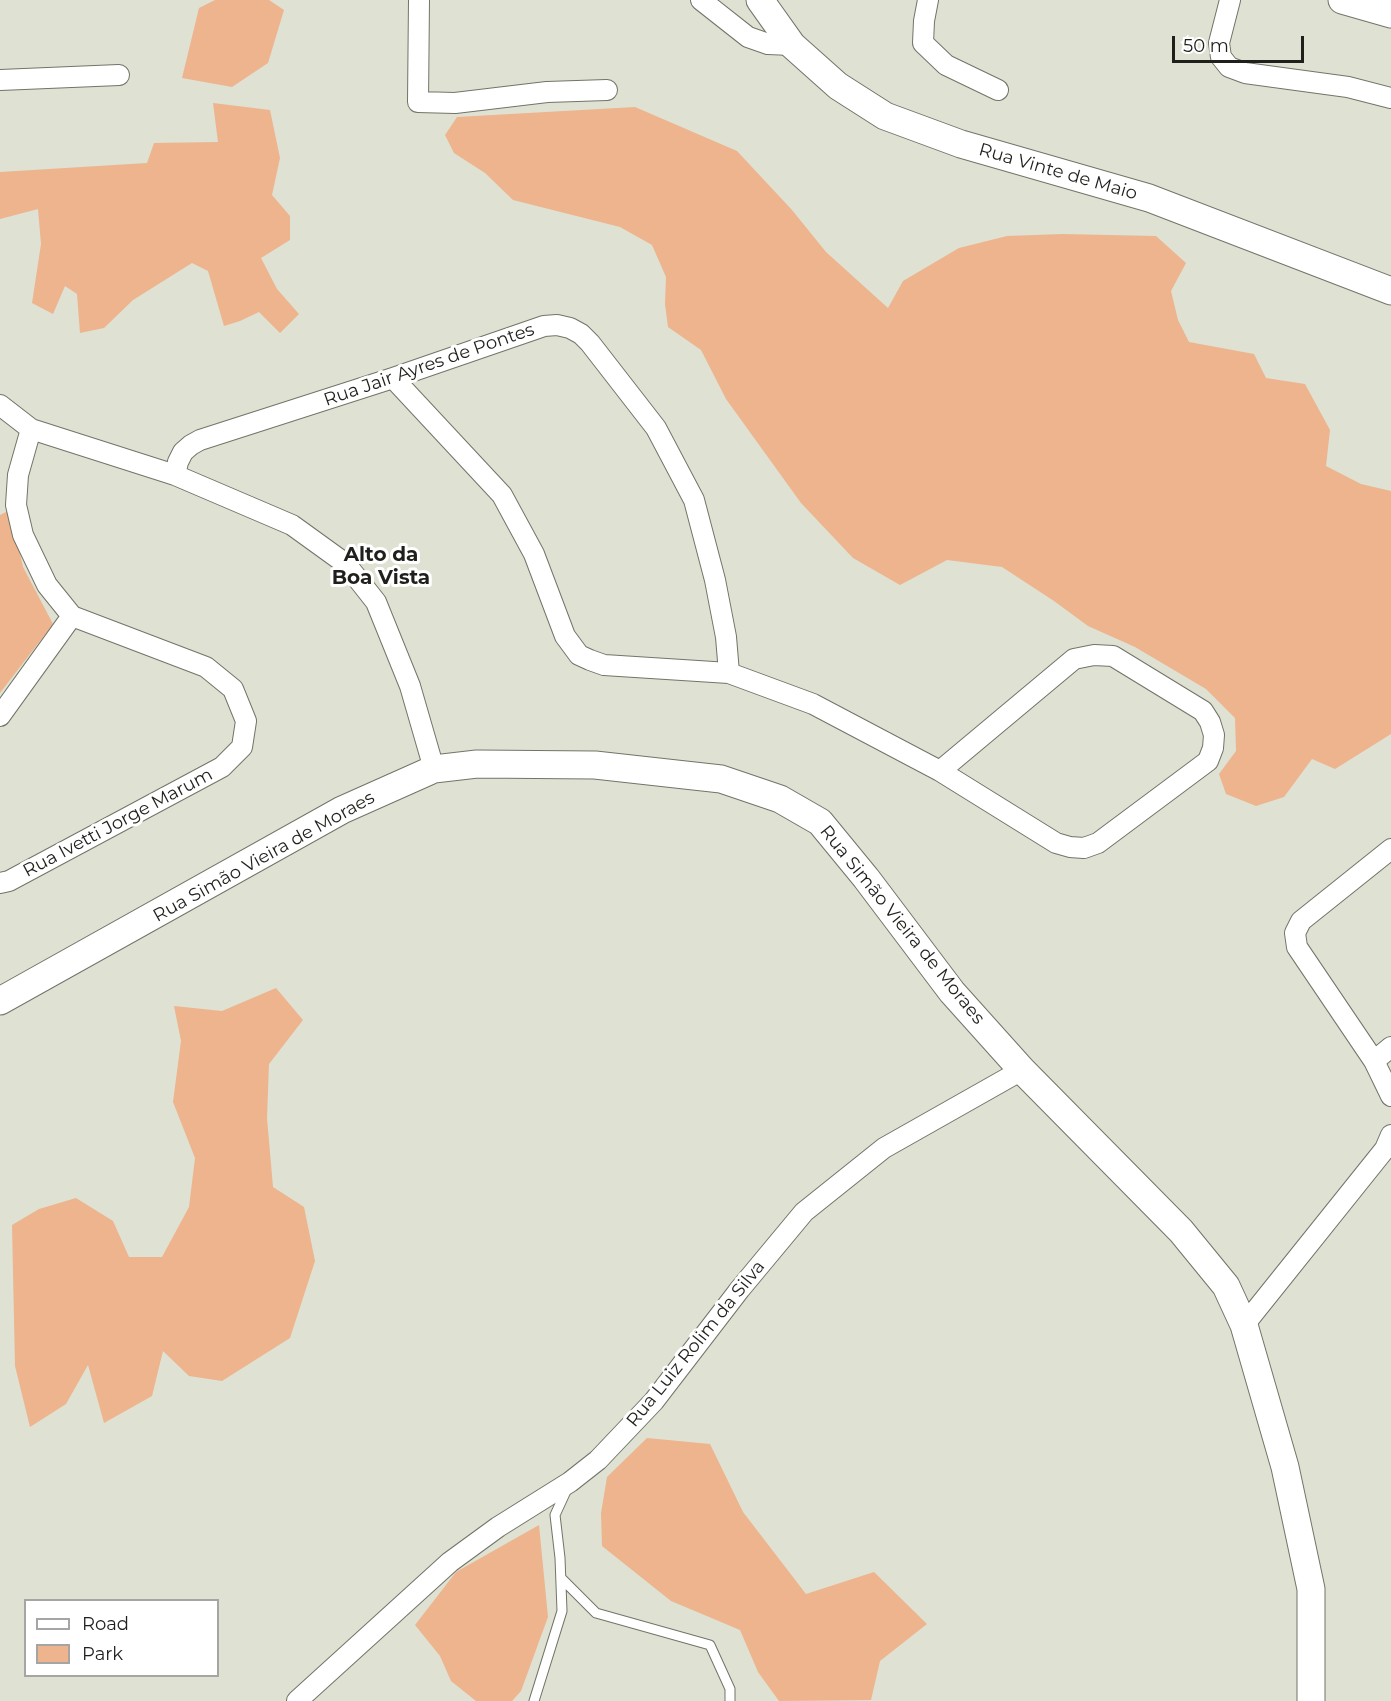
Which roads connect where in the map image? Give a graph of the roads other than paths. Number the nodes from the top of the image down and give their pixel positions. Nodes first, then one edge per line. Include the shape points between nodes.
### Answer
1 (419, 0) edge
2 (701, 0) edge
3 (760, 0) edge
4 (928, 0) edge
5 (1230, 0) edge
6 (1342, 0) edge
7 (1391, 14) edge
8 (792, 45) junction
9 (119, 75) dead end
10 (0, 80) edge
11 (607, 90) dead end
12 (998, 90) dead end
13 (1391, 98) edge
14 (1391, 291) edge
15 (393, 378) junction
16 (0, 405) edge
17 (31, 429) junction
18 (176, 475) junction
19 (72, 616) junction
20 (729, 674) junction
21 (0, 716) edge
22 (434, 769) junction
23 (940, 771) junction
24 (1391, 849) edge
25 (0, 883) edge
26 (0, 1001) edge
27 (1391, 1047) edge
28 (1374, 1060) junction
29 (1022, 1070) junction
30 (1391, 1096) edge
31 (1391, 1135) edge
32 (1244, 1325) junction
33 (570, 1482) junction
34 (561, 1578) junction
35 (297, 1701) edge
36 (534, 1701) edge
37 (730, 1701) edge
38 (1311, 1701) edge

1 - 11 street via 418,102 454,103 547,92
2 - 8 street via 748,37 768,44
3 - 8 street, Rua Vinte de Maio
4 - 12 street via 923,43 946,65
5 - 13 street via 1219,43 1221,57 1229,67
6 - 7 street
8 - 14 street, Rua Vinte de Maio via 838,86 885,116 961,144 1149,198
9 - 10 street
15 - 18 street, Rua Jair Ayres de Pontes via 200,440 183,452
15 - 20 street via 502,495 534,554 566,636 579,655 604,665
15 - 20 street, Rua Jair Ayres de Pontes via 544,326 557,325 581,334 656,428 694,500 715,580
16 - 17 street
17 - 18 street
17 - 19 street via 18,476 16,505 23,535 47,585
18 - 22 street via 292,525 346,564 376,602 410,686
19 - 21 street
19 - 25 street, Rua Ivetti Jorge Marum via 206,667 233,689 246,721 242,747 222,767 9,882
20 - 23 street via 813,704
22 - 26 street, Rua Simão Vieira de Moraes via 342,810
22 - 29 street, Rua Simão Vieira de Moraes via 477,764 594,765 721,779 780,799 820,822 952,992
23 - 23 street via 1056,843 1084,848 1098,843 1208,761 1214,735 1203,711 1113,656 1094,655 1074,659
24 - 28 street via 1301,921 1295,933 1297,947
27 - 28 street
28 - 30 street
29 - 32 street, Rua Simão Vieira de Moraes via 1181,1232 1226,1286
29 - 33 street, Rua Luiz Rolim da Silva via 884,1148 804,1212 654,1401 598,1460
31 - 32 street via 1385,1149
32 - 38 street, Rua Simão Vieira de Moraes via 1285,1467 1311,1589
33 - 34 lane via 555,1515
33 - 35 street, Rua Luiz Rolim da Silva via 450,1562
34 - 36 lane via 562,1611
34 - 37 lane via 596,1613 710,1645 730,1689

